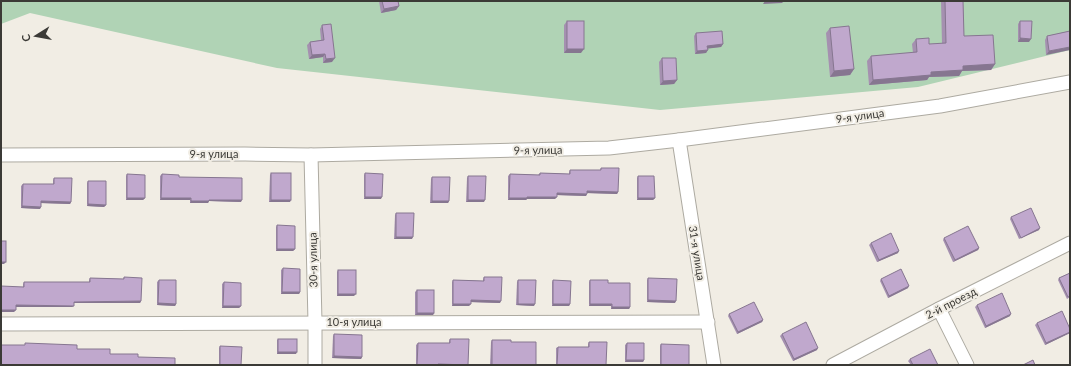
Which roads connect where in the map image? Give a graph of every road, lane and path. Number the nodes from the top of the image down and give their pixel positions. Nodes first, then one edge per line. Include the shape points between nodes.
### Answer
1 (1070, 82) edge
2 (679, 140) junction
3 (1, 155) edge
4 (311, 155) junction
5 (1070, 243) edge
6 (939, 309) junction
7 (315, 322) junction
8 (708, 322) junction
9 (1, 324) edge
10 (315, 365) edge
11 (714, 365) edge
12 (833, 365) edge
13 (967, 365) edge

1 - 2 street, 9-я улица via 940,106
2 - 4 street, 9-я улица via 608,148
2 - 8 street, 31-я улица
3 - 4 street, 9-я улица
4 - 7 street, 30-я улица
5 - 6 street, 2-й проезд
6 - 12 street, 2-й проезд
6 - 13 street
7 - 8 street, 10-я улица
7 - 9 street, 10-я улица
7 - 10 street, 30-я улица
8 - 11 street, 31-я улица

